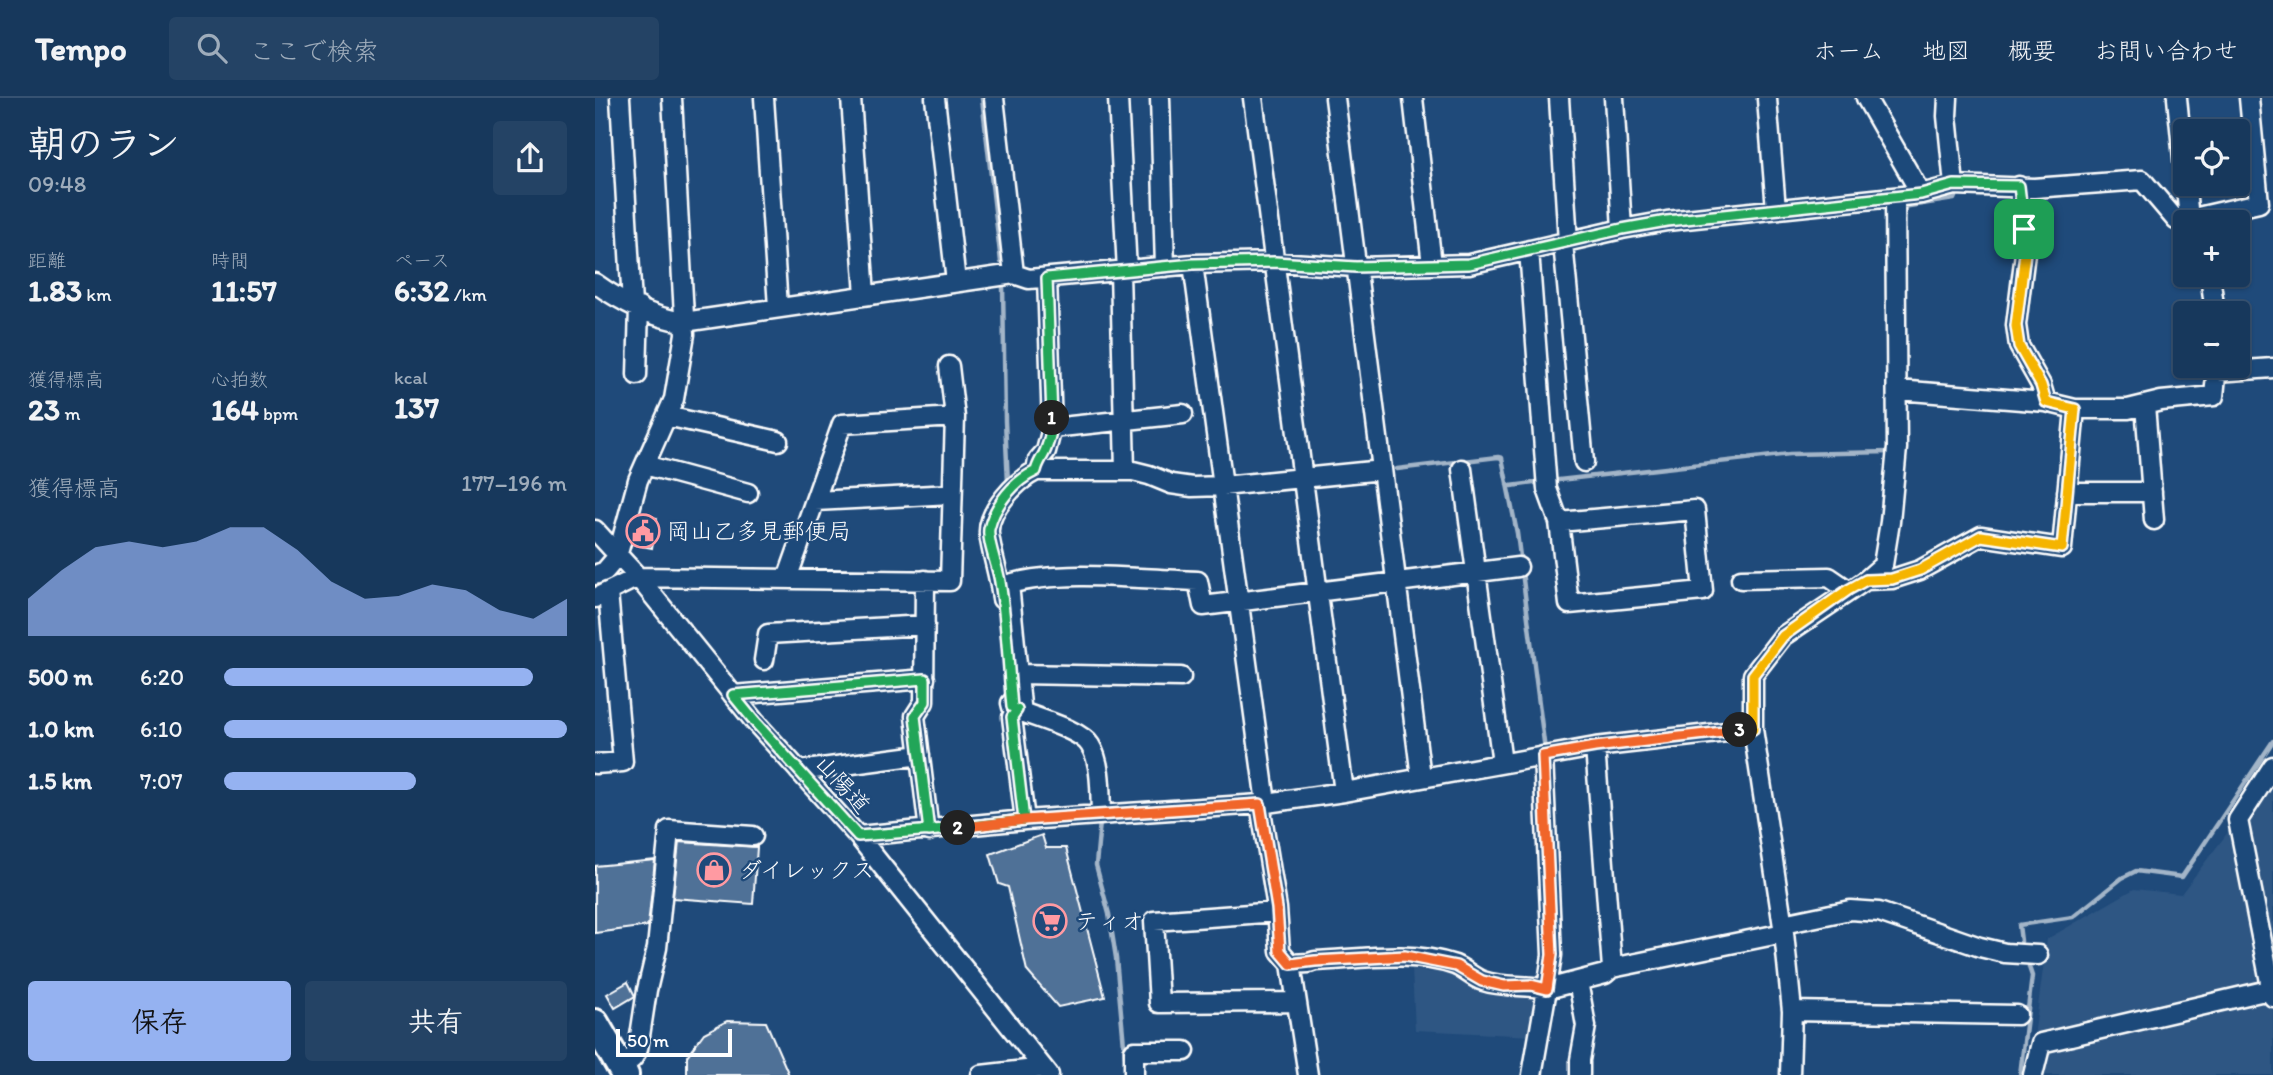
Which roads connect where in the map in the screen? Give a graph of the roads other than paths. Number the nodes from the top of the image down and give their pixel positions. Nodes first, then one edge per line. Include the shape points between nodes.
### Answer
1 (620, 98) edge
2 (672, 98) edge
3 (764, 98) edge
4 (851, 98) edge
5 (936, 98) edge
6 (993, 98) edge
7 (1118, 98) edge
8 (1160, 98) edge
9 (1253, 98) edge
10 (1335, 98) edge
11 (1413, 98) edge
12 (1559, 98) edge
13 (1615, 98) edge
14 (1866, 98) edge
15 (1948, 98) edge
16 (2177, 98) edge
17 (2249, 98) edge
18 (1767, 99) edge
19 (1957, 185) junction
20 (2019, 186) junction
21 (1921, 194) junction
22 (1895, 197) junction
23 (1776, 209) junction
24 (2182, 210) edge
25 (2234, 210) edge
26 (2173, 214) edge
27 (1622, 229) junction
28 (1566, 242) junction
29 (1529, 250) junction
30 (1275, 262) junction
31 (1193, 264) junction
32 (1432, 265) junction
33 (1165, 267) junction
34 (1356, 267) junction
35 (1123, 271) junction
36 (1014, 274) junction
37 (1047, 278) junction
38 (956, 282) junction
39 (595, 283) edge
40 (865, 295) junction
41 (635, 306) junction
42 (778, 307) junction
43 (684, 322) junction
44 (949, 366) dead end
45 (2250, 368) edge
46 (2273, 368) edge
47 (637, 375) dead end
48 (2216, 378) edge
49 (1902, 390) junction
50 (2046, 402) junction
51 (2145, 405) junction
52 (2075, 409) junction
53 (1183, 414) dead end
54 (667, 416) junction
55 (955, 418) junction
56 (1125, 420) junction
57 (1052, 428) junction
58 (778, 441) dead end
59 (1584, 462) dead end
60 (645, 465) junction
61 (1462, 469) dead end
62 (1382, 470) junction
63 (1036, 471) junction
64 (1125, 471) junction
65 (1303, 477) junction
66 (1223, 486) junction
67 (2067, 492) junction
68 (2152, 492) junction
69 (748, 493) dead end
70 (953, 494) junction
71 (815, 501) junction
72 (2154, 520) dead end
73 (1559, 522) junction
74 (595, 530) edge
75 (617, 557) junction
76 (1518, 567) dead end
77 (1476, 573) junction
78 (595, 575) edge
79 (638, 577) junction
80 (787, 579) junction
81 (1741, 579) dead end
82 (925, 580) junction
83 (1866, 580) junction
84 (1396, 582) junction
85 (1848, 590) junction
86 (1318, 593) junction
87 (601, 595) edge
88 (1239, 603) junction
89 (925, 625) junction
90 (764, 660) dead end
91 (1018, 674) junction
92 (1181, 677) dead end
93 (925, 679) junction
94 (733, 695) junction
95 (1017, 710) junction
96 (1753, 729) junction
97 (1595, 747) junction
98 (920, 755) junction
99 (1543, 756) junction
100 (1502, 763) junction
101 (595, 764) edge
102 (2273, 766) edge
103 (799, 771) junction
104 (1421, 777) junction
105 (1345, 792) junction
106 (1263, 804) junction
107 (1101, 815) junction
108 (1024, 820) junction
109 (929, 831) junction
110 (754, 836) dead end
111 (858, 836) junction
112 (1277, 912) junction
113 (1784, 928) junction
114 (2038, 955) dead end
115 (1291, 964) junction
116 (1612, 968) junction
117 (1578, 981) junction
118 (1547, 989) junction
119 (2273, 992) edge
120 (1296, 1002) junction
121 (1792, 1011) junction
122 (2017, 1014) dead end
123 (595, 1023) edge
124 (1185, 1051) dead end
125 (1046, 1071) edge
126 (623, 1072) edge
127 (981, 1075) edge
128 (1134, 1075) edge
129 (1308, 1075) edge
130 (1532, 1075) edge
131 (1580, 1075) edge
132 (1790, 1075) edge
133 (2033, 1075) edge

1 - 41 street
2 - 43 street
3 - 42 street
4 - 40 street
5 - 38 street
6 - 36 street
7 - 35 street
8 - 33 street
9 - 30 street
10 - 34 street
11 - 32 street
12 - 28 street
13 - 27 street
14 - 21 street
15 - 19 street
16 - 24 street
17 - 25 street via 2259,203
18 - 23 street
19 - 20 street
19 - 21 street
20 - 26 street via 2141,180
20 - 50 street via 2025,253 2016,326 2019,346
21 - 22 street
22 - 23 street
22 - 49 street
23 - 27 street
27 - 28 street
28 - 29 street
28 - 59 street
29 - 32 street via 1469,264
29 - 73 street via 1546,482
30 - 31 street
30 - 34 street
30 - 65 street
31 - 33 street
31 - 66 street
32 - 34 street
33 - 35 street
34 - 62 street
35 - 37 street
35 - 56 street
36 - 37 street
36 - 38 street
37 - 57 street
38 - 40 street
39 - 41 street
40 - 42 street
41 - 43 street
41 - 47 street
42 - 43 street
43 - 54 street via 674,399
44 - 55 street
45 - 46 street
48 - 51 street via 2214,396
49 - 50 street
49 - 83 street via 1883,565
50 - 52 street
51 - 52 street
51 - 68 street
52 - 67 street
53 - 56 street
54 - 58 street
54 - 60 street
55 - 70 street
55 - 71 street via 842,424
56 - 57 street
56 - 64 street
57 - 63 street
60 - 69 street
60 - 75 street
61 - 77 street
62 - 65 street
62 - 84 street
63 - 64 street
63 - 95 street via 1015,485 997,508 989,531 1000,581 1012,707
64 - 66 street via 1171,484
65 - 66 street
65 - 86 street
66 - 88 street
67 - 68 street
67 - 83 street via 2062,548 1981,536 1920,570 1892,579
68 - 72 street
70 - 71 street
70 - 82 street via 950,581
71 - 80 street
73 - 73 street via 1569,604 1703,591 1695,510
74 - 75 street, 山陽道
75 - 78 street
75 - 79 street, 山陽道
76 - 77 street
77 - 84 street
77 - 100 street
79 - 80 street
79 - 87 street
79 - 94 street, 山陽道
80 - 82 street
81 - 85 street via 1829,577
82 - 89 street
83 - 85 street
84 - 86 street
84 - 104 street
85 - 96 street via 1783,636 1753,675
86 - 88 street
86 - 105 street
87 - 101 street via 623,762
88 - 91 street via 1203,606 1198,581 1024,579 1009,584
88 - 106 street
89 - 90 street via 768,634
89 - 93 street
91 - 92 street
91 - 95 street via 1021,705
93 - 94 street
93 - 98 street via 925,702 915,716
94 - 103 street, 山陽道
95 - 107 street via 1080,735 1090,745
95 - 108 street via 1012,717
96 - 97 street
96 - 113 street
97 - 99 street
97 - 116 street
98 - 103 street
98 - 109 street
99 - 100 street
99 - 118 street via 1552,955
100 - 104 street
102 - 119 street via 2238,820
103 - 111 street, 山陽道
104 - 105 street
105 - 106 street
106 - 107 street
106 - 112 street
107 - 108 street
108 - 109 street
109 - 111 street
110 - 126 street via 669,830 657,947 638,1049
111 - 125 street, 山陽道
112 - 115 street via 1280,951
112 - 120 street via 1154,921 1159,1003
113 - 114 street via 1850,910 1879,912 1980,947
113 - 116 street
113 - 121 street
115 - 118 street via 1405,956 1456,966 1482,981
115 - 120 street
116 - 117 street
117 - 118 street
117 - 131 street via 1586,1026
118 - 130 street
119 - 133 street via 2041,1043
120 - 129 street
121 - 122 street
121 - 132 street
123 - 126 highway
124 - 128 street via 1134,1051
125 - 127 street

